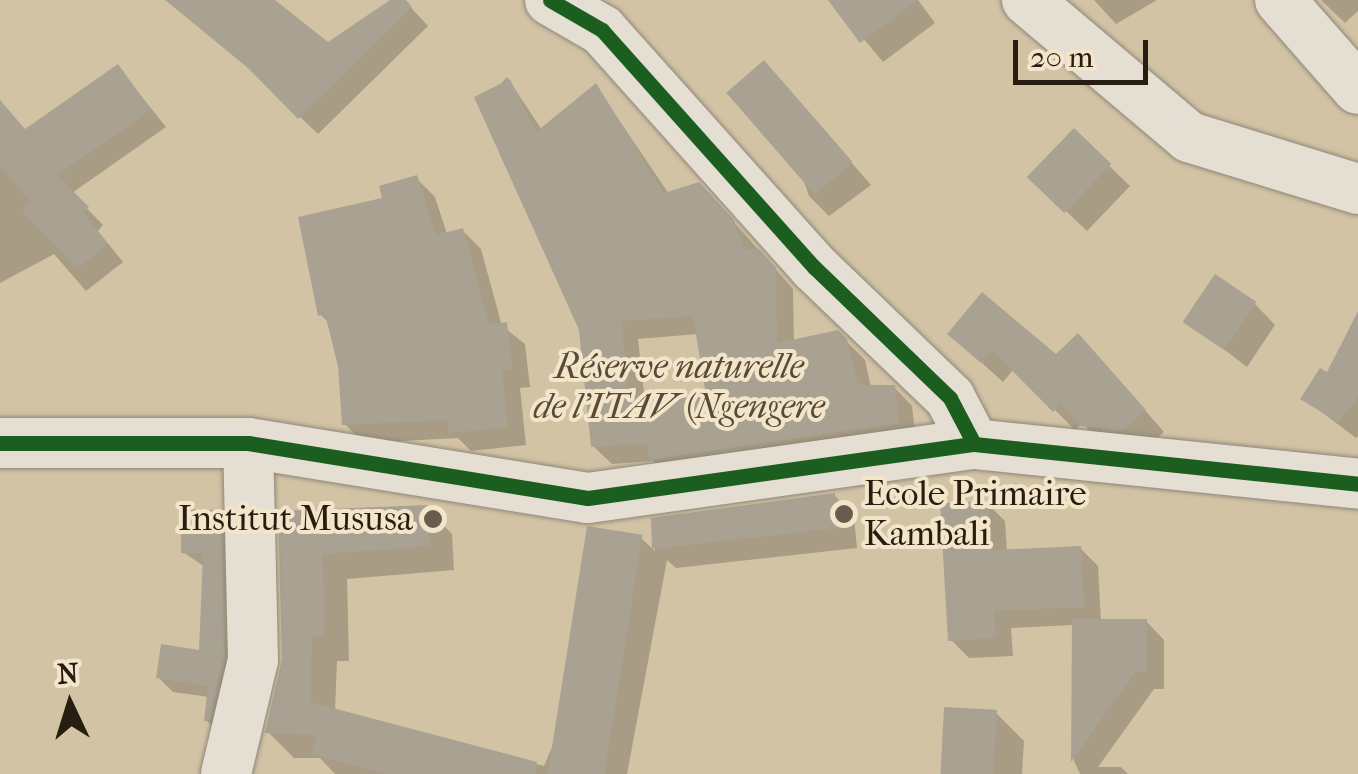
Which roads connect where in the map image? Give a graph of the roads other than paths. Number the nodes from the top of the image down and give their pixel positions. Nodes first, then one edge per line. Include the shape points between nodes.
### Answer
1 (550, 0) edge
2 (1027, 0) edge
3 (1280, 0) edge
4 (1355, 78) edge
5 (1358, 189) edge
6 (0, 443) edge
7 (248, 443) junction
8 (974, 444) junction
9 (1358, 484) edge
10 (226, 774) edge

1 - 8 street via 602,30 814,267 950,398
2 - 5 street via 1189,137
3 - 4 street
6 - 7 street
7 - 8 street via 588,498
7 - 10 street via 254,660
8 - 9 street

